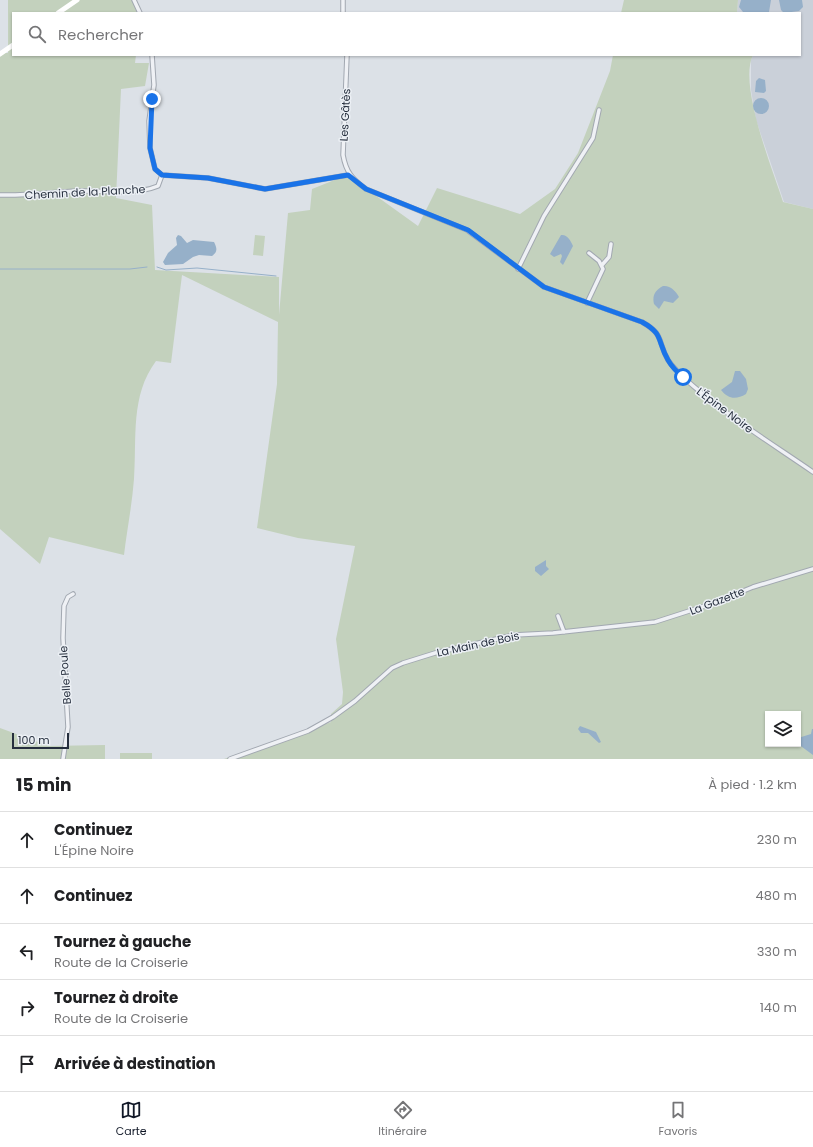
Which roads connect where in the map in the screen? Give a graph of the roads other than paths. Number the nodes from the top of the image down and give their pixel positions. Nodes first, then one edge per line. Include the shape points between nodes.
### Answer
1 (77, 0) edge
2 (134, 0) edge
3 (343, 0) edge
4 (59, 12) edge
5 (140, 12) edge
6 (343, 12) edge
7 (12, 46) edge
8 (0, 54) edge
9 (152, 56) edge
10 (346, 56) edge
11 (599, 110) dead end
12 (162, 175) junction
13 (348, 175) junction
14 (0, 195) edge
15 (611, 244) dead end
16 (589, 253) dead end
17 (602, 265) junction
18 (518, 268) junction
19 (588, 303) junction
20 (813, 472) edge
21 (813, 569) edge
22 (73, 594) dead end
23 (558, 616) dead end
24 (645, 624) joint
25 (564, 632) junction
26 (63, 759) edge
27 (230, 759) edge

1 - 4 main road
2 - 5 street
3 - 6 street
7 - 8 main road
9 - 12 street via 154,85 150,148 155,169
10 - 13 street, Les Gâtès via 343,155
11 - 18 street via 593,138 544,216
12 - 13 street via 208,178 265,189
12 - 14 street, Chemin de la Planche via 158,186 141,190
13 - 18 street, L'Épine Noire via 366,189 468,230
15 - 17 street via 609,257
16 - 17 street
17 - 19 street via 603,272
18 - 19 street, L'Épine Noire via 544,287
19 - 20 street, L'Épine Noire via 650,326 661,339 667,359 683,377 731,416
21 - 24 street, La Gazette via 753,587 701,608
22 - 26 street, Belle Poule via 68,597 64,606 63,638 68,727
23 - 25 street
24 - 25 street, La Main de Bois
25 - 27 street, La Main de Bois via 514,635 403,663 392,668 330,719 308,731

